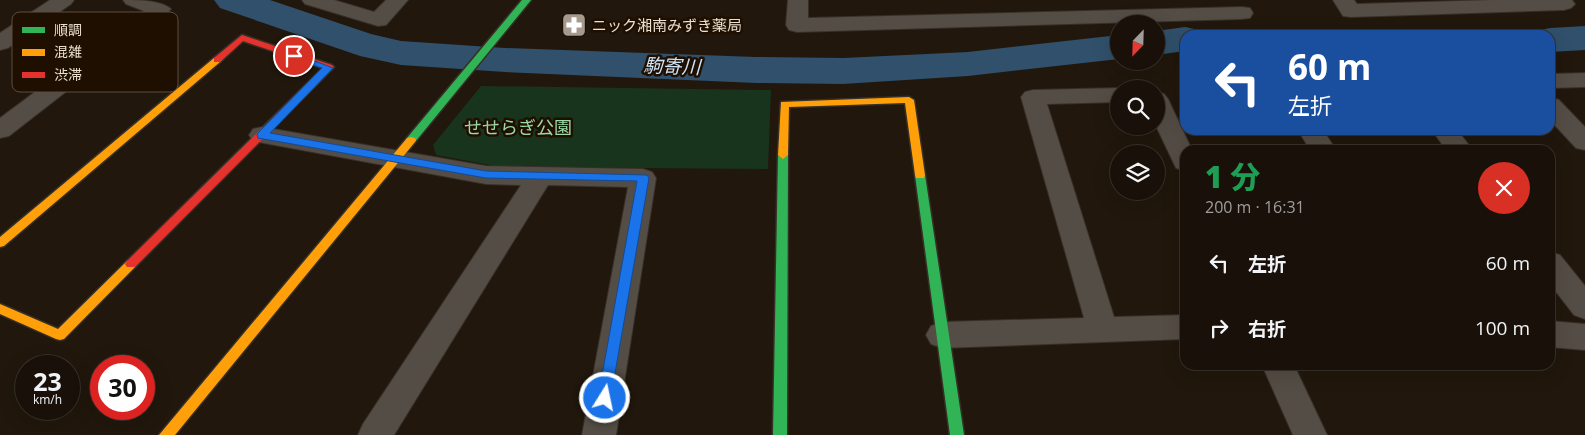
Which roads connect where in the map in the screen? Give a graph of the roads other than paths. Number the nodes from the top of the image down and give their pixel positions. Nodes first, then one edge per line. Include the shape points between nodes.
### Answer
1 (64, 0) edge
2 (134, 0) edge
3 (312, 0) edge
4 (398, 0) edge
5 (527, 0) edge
6 (798, 0) edge
7 (1234, 0) edge
8 (1343, 0) edge
9 (1560, 0) edge
10 (1457, 4) edge
11 (46, 12) edge
12 (156, 12) edge
13 (12, 35) edge
14 (0, 43) edge
15 (1585, 80) edge
16 (1555, 81) edge
17 (50, 92) edge
18 (1110, 95) edge
19 (1555, 110) edge
20 (1165, 119) edge
21 (0, 130) edge
22 (262, 135) junction
23 (1448, 135) edge
24 (1585, 142) edge
25 (1456, 145) edge
26 (1180, 151) edge
27 (395, 157) junction
28 (540, 177) junction
29 (0, 243) edge
30 (1555, 269) edge
31 (1585, 307) edge
32 (0, 309) edge
33 (1180, 327) edge
34 (1103, 330) junction
35 (1555, 334) edge
36 (942, 335) junction
37 (1585, 337) edge
38 (1280, 370) edge
39 (166, 435) edge
40 (375, 435) edge
41 (599, 435) edge
42 (780, 435) edge
43 (957, 435) edge
44 (1310, 435) edge

1 - 11 street
2 - 12 street via 160,9
3 - 4 street via 378,20
5 - 27 street
6 - 7 street via 798,25 1242,13
8 - 10 street via 1352,11
9 - 10 street via 1564,4
13 - 14 street
15 - 16 street
17 - 21 street
18 - 34 street via 1033,97
19 - 24 street
20 - 26 street
22 - 27 street
22 - 29 street via 329,68 242,38
22 - 32 street via 60,335
23 - 25 street
27 - 28 street via 486,175
27 - 39 street
28 - 40 street
28 - 41 street via 643,178
30 - 31 street
33 - 34 street
34 - 36 street
35 - 37 street
36 - 42 street via 909,100 784,104
36 - 43 street
38 - 44 street

